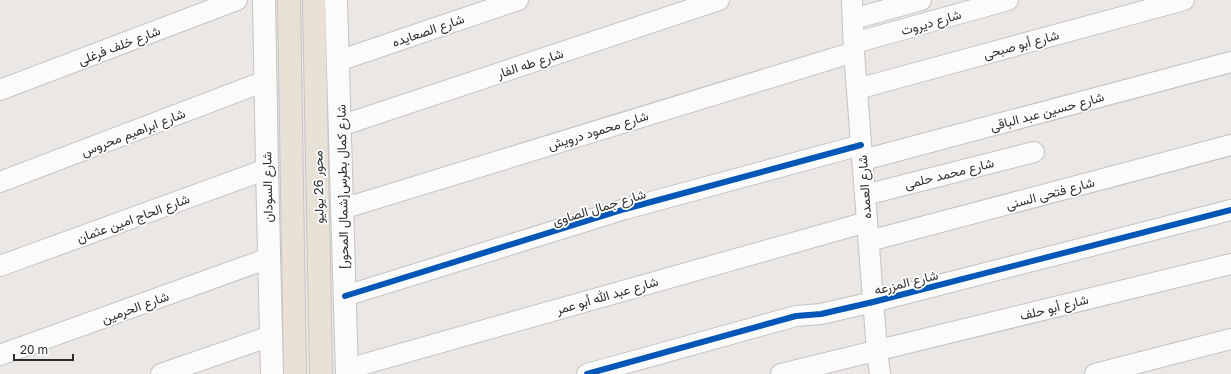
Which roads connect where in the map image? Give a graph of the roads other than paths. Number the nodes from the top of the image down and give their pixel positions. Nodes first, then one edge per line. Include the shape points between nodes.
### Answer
1 (237, 0) edge
2 (264, 0) edge
3 (289, 0) edge
4 (314, 0) edge
5 (336, 0) edge
6 (518, 0) edge
7 (719, 0) edge
8 (921, 0) edge
9 (1008, 0) edge
10 (1184, 0) edge
11 (852, 10) edge
12 (854, 48) junction
13 (338, 61) junction
14 (1231, 62) edge
15 (265, 81) junction
16 (857, 89) junction
17 (0, 90) edge
18 (340, 126) junction
19 (1231, 145) edge
20 (862, 152) junction
21 (1034, 152) dead end
22 (267, 169) junction
23 (0, 182) edge
24 (865, 195) junction
25 (342, 209) junction
26 (1231, 210) edge
27 (867, 222) junction
28 (868, 242) junction
29 (269, 258) junction
30 (1231, 264) edge
31 (0, 266) edge
32 (344, 296) junction
33 (873, 302) junction
34 (271, 336) junction
35 (1231, 339) edge
36 (877, 351) junction
37 (0, 356) edge
38 (347, 371) edge
39 (161, 374) edge
40 (272, 374) edge
41 (295, 374) edge
42 (321, 374) edge
43 (587, 374) edge
44 (781, 374) edge
45 (880, 374) edge
46 (1095, 374) edge

1 - 17 street, شارع خلف فرغلى
2 - 15 street, شارع السودان
3 - 41 highway, محور 26 يوليو
4 - 42 highway, محور 26 يوليو
5 - 13 street, شارع كمال بطرس[شمال المحور]
6 - 13 street, شارع الصعايده
7 - 18 street, شارع طه الفار
8 - 11 street
9 - 12 street, شارع ديروت
10 - 16 street, شارع أبو صبحى
11 - 12 street, شارع العمده
12 - 16 street, شارع العمده
12 - 25 street, شارع محمود درويش
13 - 18 street, شارع كمال بطرس[شمال المحور]
14 - 20 street, شارع حسين عبد الباقى
15 - 22 street, شارع السودان
15 - 23 street, شارع ابراهيم محروس
16 - 20 street, شارع العمده
18 - 25 street, شارع كمال بطرس[شمال المحور]
19 - 28 street, شارع فتحى السنى
20 - 24 street, شارع العمده
20 - 32 street, شارع جمال الصاوى via 625,209
21 - 24 street, شارع محمد حلمى
22 - 29 street, شارع السودان
22 - 31 street, شارع الحاج امين عثمان
24 - 27 street, شارع العمده
25 - 32 street, شارع كمال بطرس[شمال المحور]
26 - 33 street, شارع المزرعه
27 - 28 street, شارع العمده
27 - 38 street, شارع عبد الله أبو عمر
28 - 33 street, شارع العمده
29 - 34 street, شارع السودان
29 - 37 street, شارع الحرمين
30 - 36 street, شارع أبو حلف
32 - 38 street, شارع كمال بطرس[شمال المحور]
33 - 36 street, شارع العمده
33 - 43 street, شارع المزرعه via 821,314 796,316
34 - 39 street
34 - 40 street, شارع السودان
35 - 46 street
36 - 44 street, شارع أبو حلف
36 - 45 street, شارع العمده

